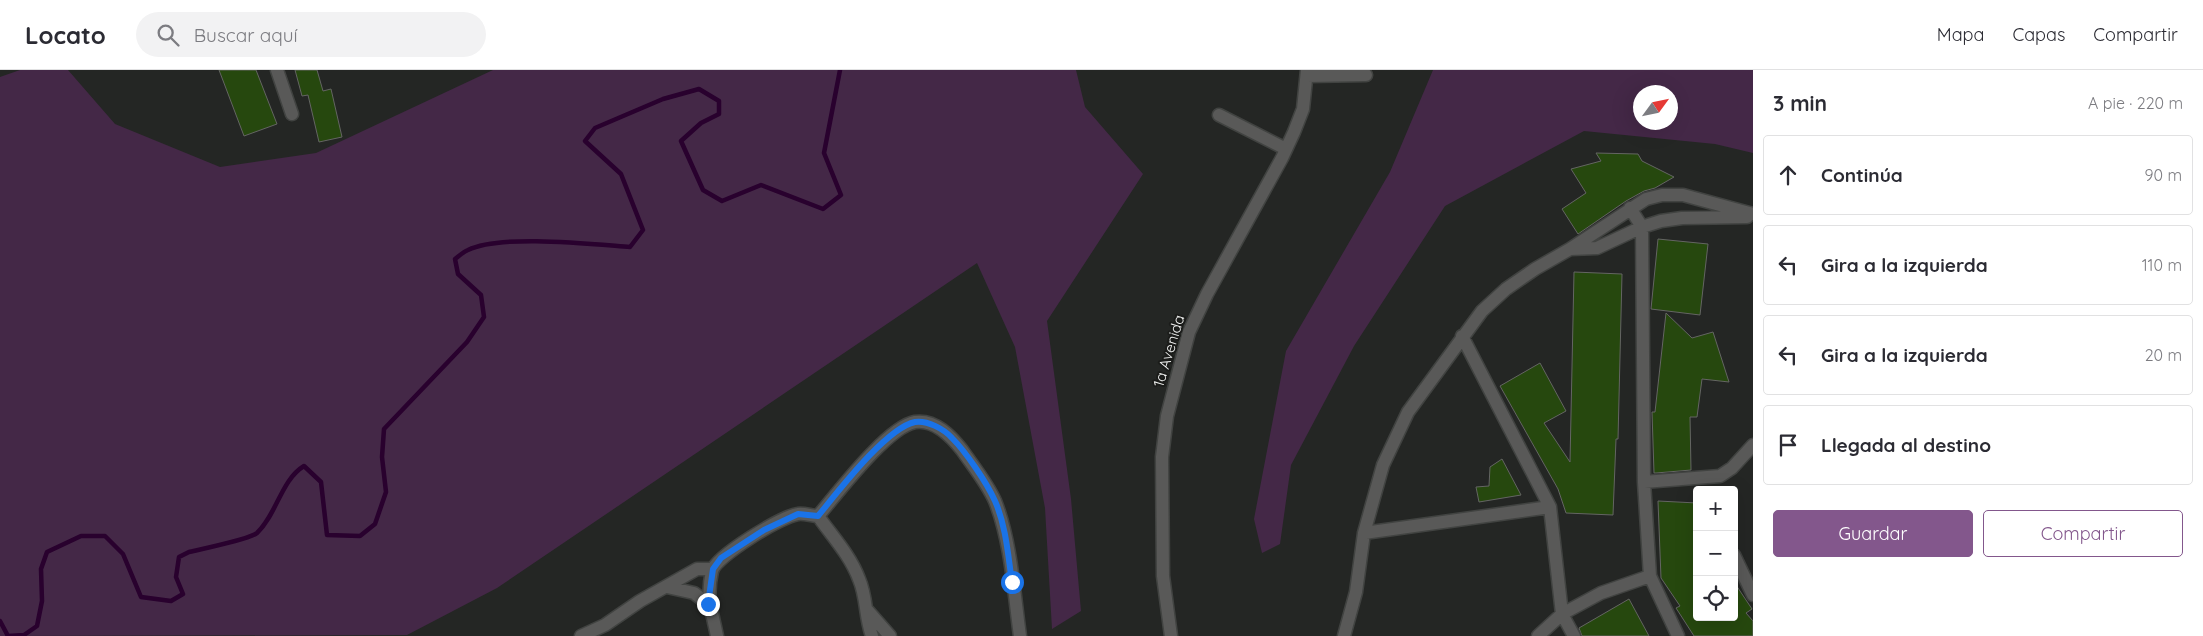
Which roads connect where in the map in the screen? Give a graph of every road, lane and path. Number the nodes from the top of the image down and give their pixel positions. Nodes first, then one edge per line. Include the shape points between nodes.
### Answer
1 (277, 70) edge
2 (1307, 73) edge
3 (1366, 75) dead end
4 (292, 114) dead end
5 (1219, 115) dead end
6 (1286, 149) junction
7 (1630, 208) junction
8 (1753, 215) edge
9 (1642, 227) junction
10 (1570, 250) junction
11 (1462, 336) junction
12 (1753, 445) edge
13 (1644, 482) junction
14 (1550, 507) junction
15 (818, 516) junction
16 (1364, 533) junction
17 (1738, 563) edge
18 (713, 569) junction
19 (1650, 576) junction
20 (667, 587) junction
21 (1753, 595) edge
22 (708, 604) junction
23 (868, 611) junction
24 (1562, 614) junction
25 (582, 636) edge
26 (718, 636) edge
27 (872, 636) edge
28 (890, 636) edge
29 (1020, 636) edge
30 (1171, 636) edge
31 (1344, 636) edge
32 (1538, 636) edge
33 (1574, 636) edge
34 (1678, 636) edge

1 - 4 street
2 - 3 street
2 - 6 street, 1a Avenida via 1303,109
5 - 6 street
6 - 30 street, 1a Avenida via 1206,294 1189,332 1167,416 1162,457 1163,576
7 - 8 street via 1662,195 1683,195
7 - 9 street
7 - 10 street
8 - 9 street via 1682,218
9 - 10 street via 1597,248
9 - 13 street
10 - 11 street via 1506,289
11 - 14 street
11 - 16 street via 1408,412 1383,465
12 - 13 street via 1720,476
13 - 19 street
14 - 16 street
14 - 24 street
15 - 18 street via 798,514 764,530 721,558
15 - 23 street via 850,560 860,579
15 - 29 street via 870,454 914,422 929,423 952,437 995,500 1006,545
16 - 31 street via 1356,592
17 - 21 street
18 - 20 street via 697,569
18 - 22 street
19 - 24 street via 1601,593
19 - 34 street
20 - 22 street via 694,593
20 - 25 street
22 - 26 street
23 - 27 street via 868,627
23 - 28 street
24 - 32 street
24 - 33 street

